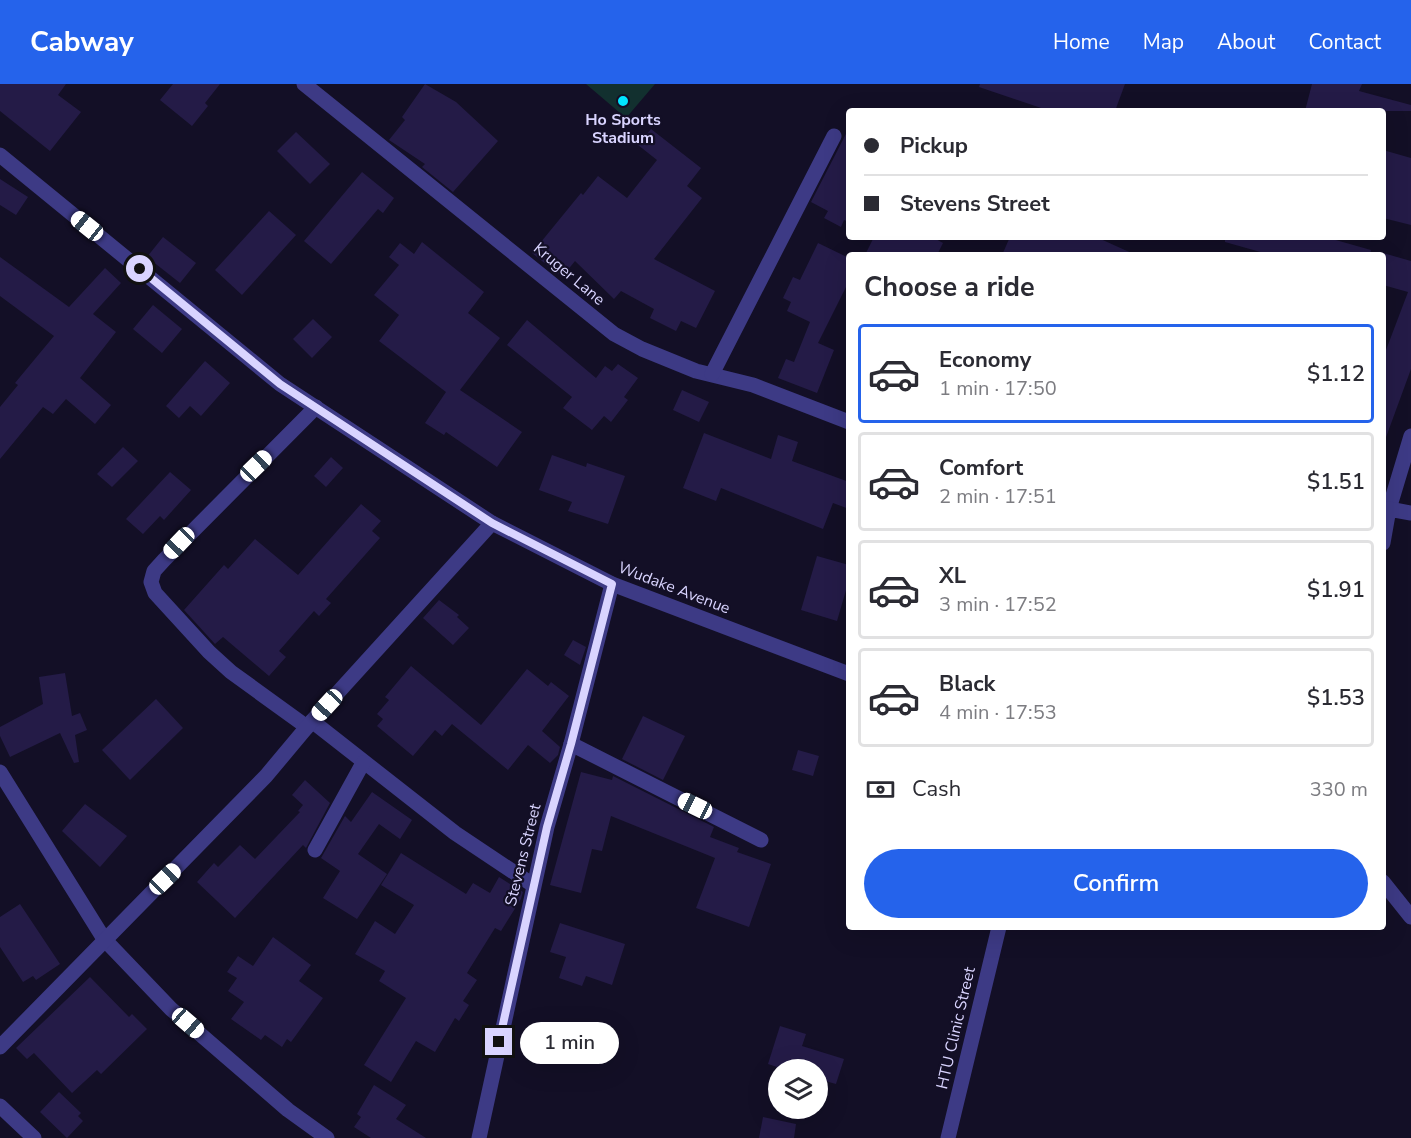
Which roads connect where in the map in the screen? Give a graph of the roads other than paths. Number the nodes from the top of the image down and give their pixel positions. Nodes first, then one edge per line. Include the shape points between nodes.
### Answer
1 (304, 84) edge
2 (834, 136) dead end
3 (0, 155) edge
4 (711, 374) junction
5 (316, 408) junction
6 (846, 421) edge
7 (1411, 436) edge
8 (1386, 482) edge
9 (1394, 491) junction
10 (1389, 509) junction
11 (1411, 513) edge
12 (492, 523) junction
13 (1386, 526) edge
14 (612, 584) junction
15 (846, 673) edge
16 (309, 724) junction
17 (571, 744) junction
18 (363, 763) junction
19 (0, 772) edge
20 (761, 840) dead end
21 (315, 850) dead end
22 (533, 885) junction
23 (1386, 886) edge
24 (1411, 918) edge
25 (998, 930) edge
26 (104, 939) junction
27 (0, 1047) edge
28 (0, 1106) edge
29 (34, 1138) edge
30 (327, 1138) edge
31 (479, 1138) edge
32 (948, 1138) edge

1 - 4 street, Kruger Lane via 615,334 642,349
2 - 4 street
3 - 5 street, Wudake Avenue via 280,384
4 - 6 street, Kruger Lane via 753,385
5 - 12 street, Wudake Avenue
5 - 16 street via 164,560 154,571 151,582 155,593 208,652
7 - 9 street
8 - 9 street
9 - 10 street
10 - 11 street
10 - 13 street
12 - 14 street, Wudake Avenue
12 - 16 street
14 - 15 street, Wudake Avenue
14 - 17 street, Stevens Street
16 - 18 street
16 - 26 street via 212,834
17 - 20 street
17 - 22 street, Stevens Street
18 - 21 street
18 - 22 street
19 - 26 street
22 - 31 street, Stevens Street
23 - 24 street
25 - 32 street, HTU Clinic Street
26 - 27 street
26 - 30 street via 171,1009 288,1110
28 - 29 street

